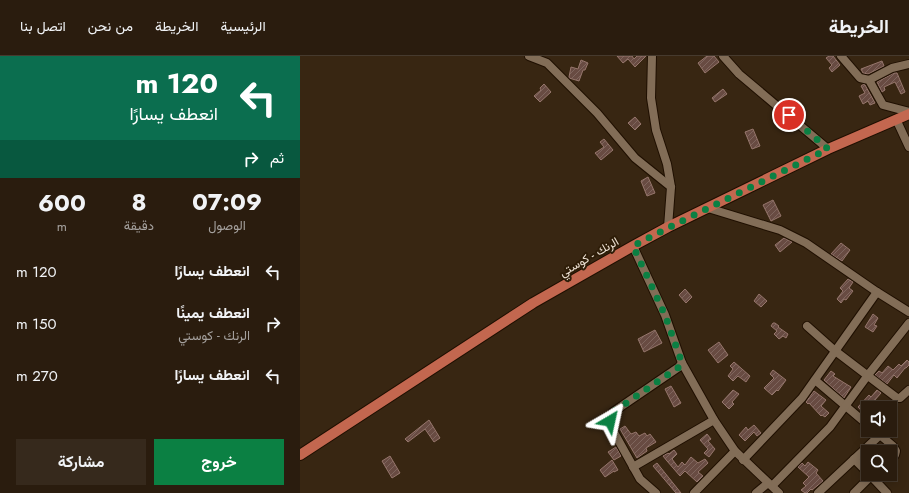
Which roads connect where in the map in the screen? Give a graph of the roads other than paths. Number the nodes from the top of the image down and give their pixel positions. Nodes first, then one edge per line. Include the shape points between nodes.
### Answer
1 (529, 56) edge
2 (652, 56) edge
3 (723, 56) edge
4 (841, 56) edge
5 (909, 64) edge
6 (869, 80) junction
7 (909, 113) edge
8 (896, 119) junction
9 (909, 147) edge
10 (828, 149) junction
11 (671, 187) junction
12 (708, 208) junction
13 (668, 228) junction
14 (633, 246) junction
15 (876, 292) junction
16 (909, 312) edge
17 (909, 323) edge
18 (807, 326) dead end
19 (834, 350) junction
20 (682, 363) junction
21 (868, 375) junction
22 (815, 380) junction
23 (909, 390) edge
24 (844, 406) junction
25 (861, 419) edge
26 (714, 420) junction
27 (874, 437) edge
28 (882, 437) edge
29 (892, 445) edge
30 (735, 452) junction
31 (300, 454) edge
32 (743, 460) junction
33 (854, 460) junction
34 (861, 466) edge
35 (633, 467) junction
36 (864, 481) edge
37 (876, 481) edge
38 (770, 484) junction
39 (656, 493) edge
40 (694, 493) edge
41 (756, 493) edge
42 (779, 493) edge
43 (818, 493) edge
44 (854, 493) edge
45 (887, 493) edge

1 - 11 street via 547,63 597,114 635,158
2 - 11 street via 651,98 656,130
3 - 10 street via 739,74
4 - 6 street via 860,78
5 - 6 street via 892,68
6 - 7 street via 883,105
7 - 8 main road, الرنك - كوستي
8 - 9 street
8 - 10 main road, الرنك - كوستي
10 - 12 main road, الرنك - كوستي
11 - 13 street
12 - 13 main road, الرنك - كوستي
12 - 15 street via 780,230 806,243
13 - 14 main road, الرنك - كوستي
14 - 20 street via 665,315
14 - 31 main road, الرنك - كوستي via 533,303
15 - 16 street
15 - 19 street
17 - 21 street
18 - 19 street
19 - 21 street
19 - 22 street
20 - 26 street
20 - 35 street via 613,412 611,427
21 - 23 street via 897,398
21 - 24 street
22 - 24 street
22 - 32 street via 802,398
24 - 25 street
24 - 38 street via 830,427
26 - 30 street
26 - 35 street
27 - 33 street
28 - 29 street
30 - 32 street
30 - 40 street
32 - 38 street
33 - 34 street
33 - 43 street
35 - 39 street via 640,479
36 - 44 street
37 - 45 street
38 - 41 street
38 - 42 street

